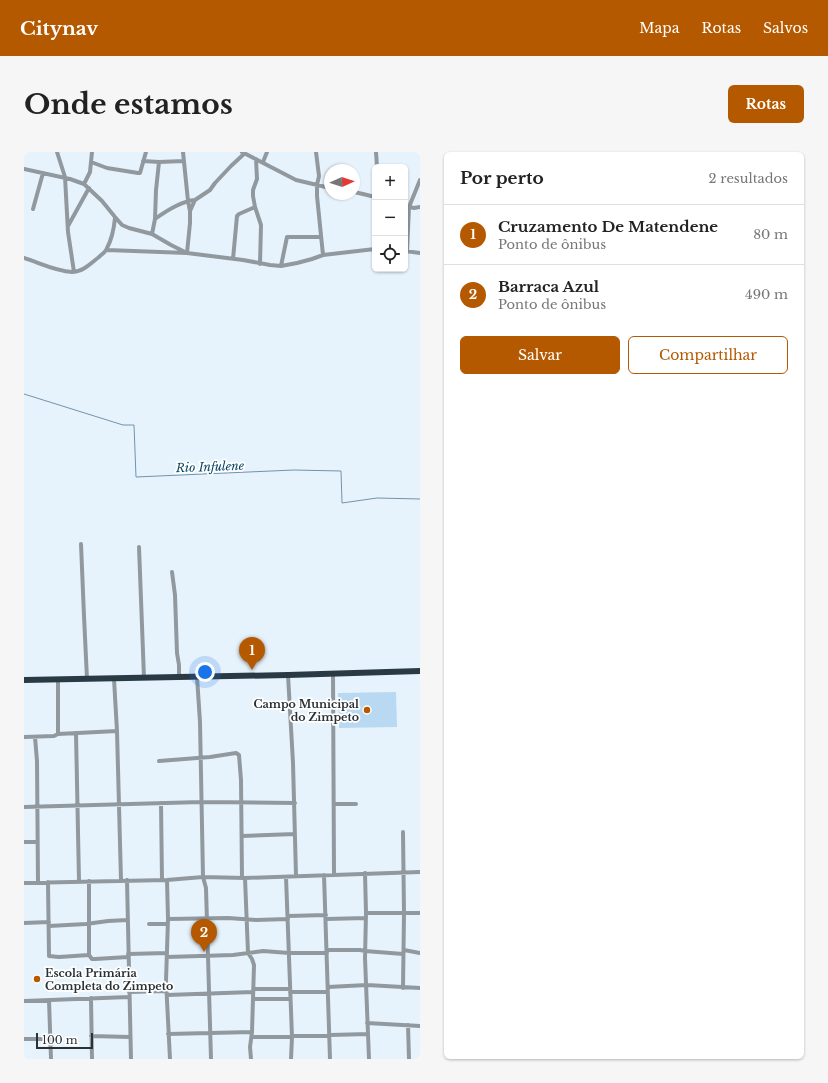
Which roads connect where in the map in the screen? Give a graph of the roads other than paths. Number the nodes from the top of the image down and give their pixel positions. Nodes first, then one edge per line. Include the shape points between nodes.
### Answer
1 (57, 152) edge
2 (92, 152) edge
3 (146, 152) edge
4 (183, 152) edge
5 (267, 152) edge
6 (316, 152) edge
7 (376, 152) edge
8 (244, 153) edge
9 (256, 159) junction
10 (144, 161) junction
11 (184, 161) junction
12 (91, 162) junction
13 (159, 162) junction
14 (263, 162) junction
15 (377, 164) edge
16 (24, 169) edge
17 (43, 173) junction
18 (65, 177) junction
19 (420, 180) edge
20 (84, 184) junction
21 (317, 185) junction
22 (324, 187) edge
23 (89, 188) junction
24 (360, 193) edge
25 (372, 196) edge
26 (195, 200) junction
27 (188, 201) junction
28 (408, 204) edge
29 (408, 206) edge
30 (255, 207) junction
31 (420, 207) edge
32 (33, 209) dead end
33 (190, 212) junction
34 (115, 218) junction
35 (155, 219) junction
36 (67, 227) junction
37 (152, 234) junction
38 (321, 237) junction
39 (107, 250) junction
40 (372, 250) edge
41 (408, 251) edge
42 (187, 253) junction
43 (420, 253) edge
44 (323, 255) junction
45 (24, 258) edge
46 (233, 259) junction
47 (260, 264) junction
48 (281, 266) junction
49 (74, 272) junction
50 (82, 544) dead end
51 (139, 547) dead end
52 (172, 572) dead end
53 (420, 671) edge
54 (333, 673) junction
55 (288, 675) junction
56 (180, 677) junction
57 (197, 677) junction
58 (144, 678) junction
59 (58, 679) junction
60 (87, 679) junction
61 (114, 679) junction
62 (24, 680) edge
63 (117, 732) junction
64 (76, 733) junction
65 (58, 734) junction
66 (24, 737) edge
67 (35, 737) junction
68 (200, 757) junction
69 (159, 761) dead end
70 (201, 802) junction
71 (161, 803) junction
72 (241, 803) junction
73 (294, 803) junction
74 (119, 804) junction
75 (334, 804) junction
76 (356, 804) dead end
77 (77, 806) junction
78 (24, 807) edge
79 (37, 807) junction
80 (403, 832) dead end
81 (295, 834) junction
82 (242, 836) junction
83 (24, 842) edge
84 (37, 842) junction
85 (404, 872) junction
86 (420, 872) edge
87 (365, 873) junction
88 (334, 874) junction
89 (324, 875) junction
90 (296, 876) junction
91 (203, 877) junction
92 (286, 877) junction
93 (244, 878) junction
94 (121, 880) junction
95 (127, 880) junction
96 (164, 880) junction
97 (79, 881) junction
98 (89, 881) junction
99 (48, 882) junction
100 (24, 883) edge
101 (38, 883) junction
102 (404, 913) junction
103 (420, 913) edge
104 (366, 916) junction
105 (326, 917) junction
106 (207, 918) junction
107 (288, 918) junction
108 (246, 919) junction
109 (128, 920) junction
110 (168, 922) junction
111 (24, 923) edge
112 (49, 924) junction
113 (89, 924) junction
114 (149, 924) dead end
115 (365, 951) junction
116 (327, 952) junction
117 (403, 952) junction
118 (248, 953) junction
119 (289, 953) junction
120 (420, 953) edge
121 (88, 955) junction
122 (167, 955) junction
123 (128, 956) junction
124 (209, 956) junction
125 (367, 985) junction
126 (403, 988) junction
127 (420, 988) edge
128 (328, 990) junction
129 (253, 991) junction
130 (290, 991) junction
131 (166, 993) junction
132 (210, 994) junction
133 (129, 995) junction
134 (91, 998) junction
135 (253, 999) junction
136 (290, 999) junction
137 (49, 1000) junction
138 (24, 1001) edge
139 (367, 1023) junction
140 (408, 1025) junction
141 (420, 1026) edge
142 (252, 1032) junction
143 (211, 1033) junction
144 (168, 1034) junction
145 (368, 1034) junction
146 (330, 1035) junction
147 (91, 1036) junction
148 (130, 1037) junction
149 (292, 1037) junction
150 (252, 1038) junction
151 (24, 1039) edge
152 (50, 1039) junction
153 (51, 1059) edge
154 (92, 1059) edge
155 (131, 1059) edge
156 (170, 1059) edge
157 (211, 1059) edge
158 (251, 1059) edge
159 (291, 1059) edge
160 (330, 1059) edge
161 (369, 1059) edge
162 (409, 1059) edge

1 - 18 street
2 - 12 street
3 - 10 street
4 - 11 street
5 - 14 street
6 - 21 street via 319,176
7 - 15 street
8 - 9 street
8 - 26 street via 210,190
9 - 14 street
9 - 30 street via 253,190
10 - 12 street via 140,173 107,168
10 - 13 street
11 - 13 street
11 - 27 street
12 - 20 street via 90,172
13 - 35 street
14 - 21 street via 296,180
16 - 17 street
17 - 18 street
17 - 32 street
18 - 20 street
18 - 36 street
19 - 28 street
20 - 23 street
21 - 22 street
21 - 38 street
23 - 34 street
23 - 36 street
24 - 25 street
26 - 27 street
26 - 33 street
27 - 33 street
27 - 35 street
29 - 31 street
30 - 46 street via 237,216
30 - 47 street via 260,225
33 - 42 street
34 - 37 street via 122,225
34 - 39 street
35 - 37 street
36 - 49 street
37 - 42 street
38 - 44 street
38 - 48 street via 287,237
39 - 42 street
39 - 49 street via 82,270
40 - 44 street
41 - 43 street
42 - 46 street
44 - 48 street
45 - 49 street
46 - 47 street
47 - 48 street
50 - 60 street
51 - 58 street
52 - 56 street
53 - 54 highway
54 - 55 highway
54 - 75 street
55 - 57 highway
55 - 73 street
56 - 57 highway
56 - 58 highway
57 - 68 street
58 - 61 highway
59 - 60 highway
59 - 62 highway
59 - 65 street
60 - 61 highway
61 - 63 street
63 - 64 street
63 - 74 street
64 - 65 street
64 - 77 street
65 - 67 street
66 - 67 street
67 - 79 street
68 - 69 street
68 - 70 street
68 - 72 street via 236,753 239,755
70 - 71 street
70 - 72 street
70 - 91 street
71 - 74 street
71 - 96 street
72 - 73 street
72 - 82 street
73 - 81 street
74 - 77 street
74 - 94 street
75 - 76 street
75 - 88 street
77 - 79 street
77 - 97 street
78 - 79 street
79 - 84 street
80 - 85 street
81 - 82 street
81 - 90 street
82 - 93 street
83 - 84 street
84 - 101 street
85 - 86 street
85 - 87 street
85 - 102 street
87 - 88 street
87 - 104 street
88 - 89 street
89 - 90 street
89 - 105 street
90 - 92 street
91 - 93 street
91 - 96 street
91 - 106 street
92 - 93 street
92 - 107 street
93 - 108 street
94 - 95 street
94 - 98 street
95 - 96 street
95 - 109 street
96 - 110 street
97 - 98 street
97 - 99 street
98 - 113 street
99 - 101 street
99 - 112 street
100 - 101 street
102 - 103 street
102 - 104 street
102 - 117 street
104 - 105 street
104 - 115 street
105 - 107 street
105 - 116 street
106 - 108 street
106 - 110 street
106 - 124 street
107 - 108 street
107 - 119 street
108 - 118 street
109 - 113 street
109 - 123 street
110 - 114 street
110 - 122 street
111 - 112 street
112 - 113 street
112 - 121 street via 50,956
113 - 121 street
115 - 116 street
115 - 117 street
115 - 125 street
116 - 119 street
116 - 128 street
117 - 120 street
117 - 126 street
118 - 119 street
118 - 124 street
118 - 129 street via 254,965
119 - 130 street
121 - 123 street via 92,959
122 - 123 street
122 - 124 street
122 - 131 street
123 - 133 street
124 - 132 street
125 - 126 street
125 - 128 street
125 - 139 street
126 - 127 street
128 - 130 street
128 - 146 street
129 - 130 street
129 - 132 street
129 - 135 street
130 - 136 street
131 - 132 street
131 - 133 street
131 - 144 street
132 - 143 street
133 - 134 street
133 - 148 street
134 - 137 street
134 - 147 street
135 - 136 street
135 - 142 street
136 - 149 street
137 - 138 street
137 - 152 street
139 - 140 street
139 - 145 street
140 - 141 street
140 - 162 street
142 - 143 street
142 - 150 street
143 - 144 street
143 - 157 street
144 - 156 street
145 - 146 street
145 - 161 street
146 - 149 street
146 - 160 street
147 - 148 street
147 - 154 street
148 - 155 street
149 - 150 street
149 - 159 street
150 - 158 street
151 - 152 street
152 - 153 street

